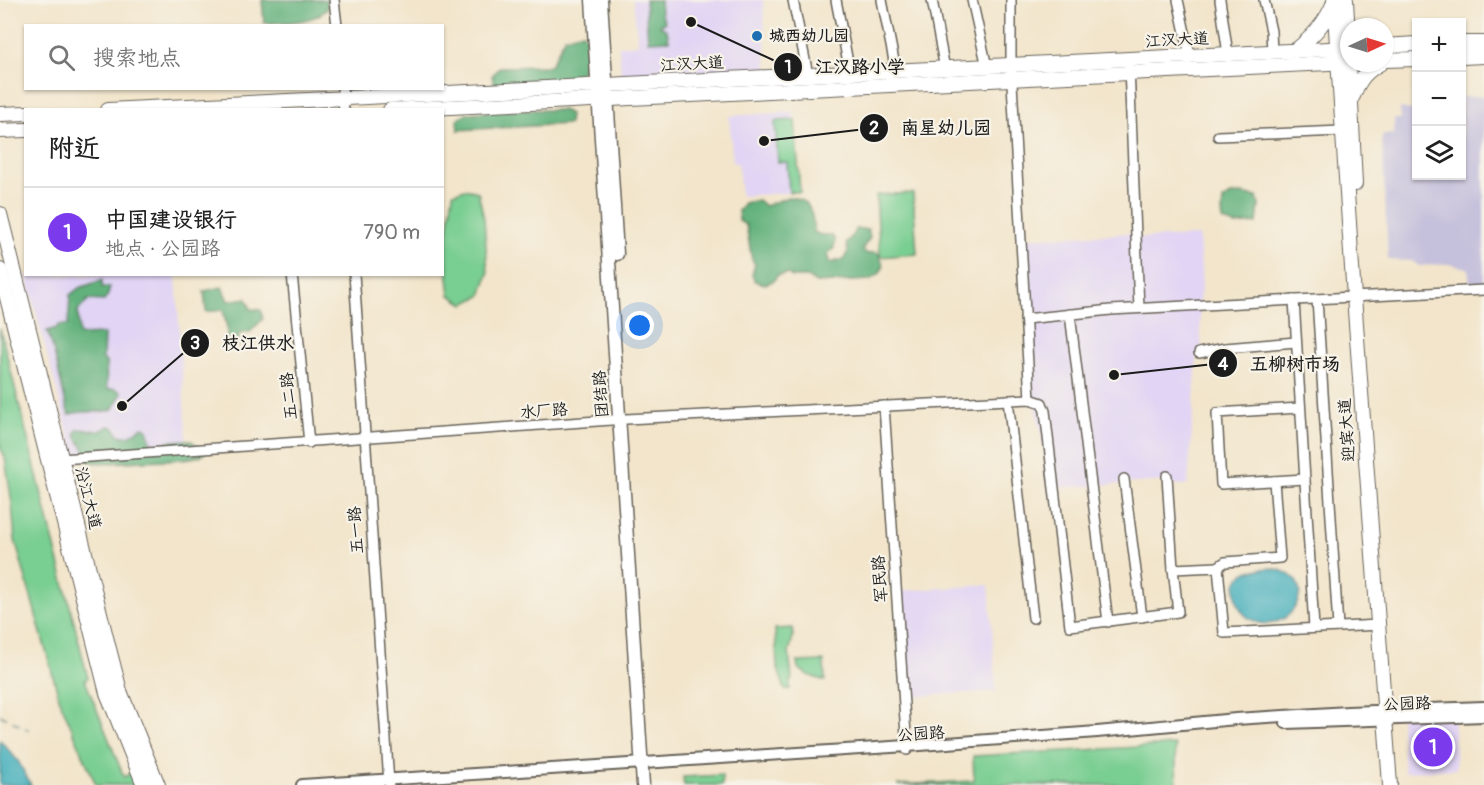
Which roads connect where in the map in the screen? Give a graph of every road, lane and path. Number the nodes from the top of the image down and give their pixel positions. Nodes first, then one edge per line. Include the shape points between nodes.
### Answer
1 (334, 0) edge
2 (592, 0) edge
3 (601, 0) edge
4 (793, 0) edge
5 (836, 0) edge
6 (882, 0) edge
7 (933, 0) edge
8 (974, 0) edge
9 (1010, 0) edge
10 (1178, 0) edge
11 (1220, 0) edge
12 (1264, 0) edge
13 (1334, 0) edge
14 (1346, 4) edge
15 (1354, 18) edge
16 (337, 24) edge
17 (1340, 28) edge
18 (1466, 43) edge
19 (1484, 43) edge
20 (1412, 44) edge
21 (1394, 45) edge
22 (1295, 51) junction
23 (1272, 52) junction
24 (1228, 54) junction
25 (1340, 55) edge
26 (1190, 56) junction
27 (1340, 56) edge
28 (1484, 56) edge
29 (1466, 57) edge
30 (1412, 59) edge
31 (1394, 60) edge
32 (1147, 64) junction
33 (1310, 64) junction
34 (1129, 65) junction
35 (988, 67) junction
36 (947, 69) junction
37 (1010, 70) junction
38 (896, 71) junction
39 (1346, 72) edge
40 (1367, 72) edge
41 (850, 73) junction
42 (808, 75) junction
43 (602, 92) junction
44 (343, 99) edge
45 (1346, 99) junction
46 (151, 108) edge
47 (414, 108) edge
48 (24, 113) edge
49 (0, 114) edge
50 (24, 130) edge
51 (0, 131) edge
52 (1342, 131) junction
53 (1218, 136) dead end
54 (0, 214) edge
55 (0, 270) edge
56 (292, 276) edge
57 (354, 276) edge
58 (1484, 290) edge
59 (1358, 297) junction
60 (1317, 299) junction
61 (1294, 300) junction
62 (1139, 309) junction
63 (1070, 314) junction
64 (1025, 319) junction
65 (1296, 342) junction
66 (1198, 353) dead end
67 (1030, 399) junction
68 (1008, 400) junction
69 (884, 406) junction
70 (1300, 408) junction
71 (623, 420) junction
72 (364, 439) junction
73 (309, 443) junction
74 (61, 459) junction
75 (1167, 476) dead end
76 (1124, 479) dead end
77 (1305, 479) junction
78 (1274, 481) junction
79 (1218, 567) junction
80 (1173, 569) junction
81 (1142, 616) junction
82 (1033, 618) dead end
83 (1107, 622) junction
84 (1379, 625) junction
85 (1338, 627) junction
86 (1314, 628) junction
87 (1484, 707) edge
88 (1388, 715) junction
89 (1484, 716) edge
90 (907, 748) junction
91 (646, 764) junction
92 (389, 781) junction
93 (146, 782) edge
94 (403, 784) edge
95 (158, 785) edge
96 (302, 785) edge
97 (360, 785) edge
98 (643, 785) edge
99 (651, 785) edge
100 (1389, 785) edge
101 (1395, 785) edge

1 - 16 street
2 - 43 main road, 团结路
3 - 43 main road, 团结路
4 - 42 street
5 - 41 street
6 - 38 street
7 - 36 street
8 - 35 street
9 - 37 street
10 - 26 street
11 - 24 street
12 - 23 street
13 - 17 main road, 迎宾大道
13 - 22 main road via 1315,34
14 - 15 main road
18 - 19 main road
20 - 21 main road
22 - 23 main road, 江汉大道
22 - 25 main road, 江汉大道
23 - 24 main road, 江汉大道
24 - 26 main road, 江汉大道
26 - 32 main road, 江汉大道
27 - 33 main road, 江汉大道
28 - 29 main road
30 - 31 main road
32 - 33 main road, 江汉大道
32 - 34 main road, 江汉大道
33 - 45 main road via 1333,79
34 - 37 main road, 江汉大道
34 - 62 street
35 - 36 main road, 江汉大道
35 - 37 main road, 江汉大道
36 - 38 main road, 江汉大道
37 - 43 main road, 江汉大道
37 - 64 street
38 - 41 main road, 江汉大道
39 - 45 main road, 迎宾大道
40 - 45 main road
41 - 42 main road, 江汉大道
42 - 43 main road, 江汉大道
43 - 44 main road, 江汉大道
43 - 47 main road, 江汉大道
43 - 71 main road, 团结路
44 - 46 main road, 江汉大道
45 - 52 main road, 迎宾大道
45 - 59 main road, 迎宾大道
48 - 49 main road
50 - 51 main road
52 - 53 street
52 - 59 main road, 迎宾大道
54 - 74 main road, 沿江大道
55 - 93 main road, 沿江大道 via 107,693
56 - 73 street, 五二路
57 - 72 street, 五一路
58 - 59 street
59 - 60 street
59 - 84 main road, 迎宾大道
59 - 88 main road, 迎宾大道
60 - 61 street
60 - 85 street
61 - 62 street
61 - 65 street
62 - 63 street
63 - 64 street
63 - 83 street
64 - 67 street
65 - 66 street
65 - 70 street
67 - 68 street, 水厂路
67 - 83 street via 1042,403 1045,411 1070,626
68 - 69 street, 水厂路
68 - 82 street
69 - 71 street, 水厂路
69 - 90 street, 军民路
70 - 77 street
70 - 78 street via 1217,413 1221,484
71 - 72 street, 水厂路
71 - 91 main road, 团结路
72 - 73 street, 水厂路
72 - 92 street, 五一路
73 - 74 street, 水厂路
74 - 95 main road, 沿江大道 via 120,691
75 - 80 street
76 - 81 street
77 - 78 street
77 - 86 street
78 - 79 street via 1280,558 1225,562
79 - 80 street
79 - 86 street via 1224,633
80 - 81 street via 1178,612
81 - 83 street
84 - 85 street
84 - 88 main road, 迎宾大道
85 - 86 street
87 - 88 street
88 - 89 street, 公园路
88 - 90 street, 公园路 via 1236,719
88 - 100 main road, 迎宾大道
88 - 101 main road, 迎宾大道
90 - 91 street, 公园路
91 - 92 street
91 - 94 street, 公园路
91 - 98 main road, 团结路
91 - 99 main road, 团结路
92 - 94 street, 公园路
92 - 96 street
92 - 97 street, 公园路

